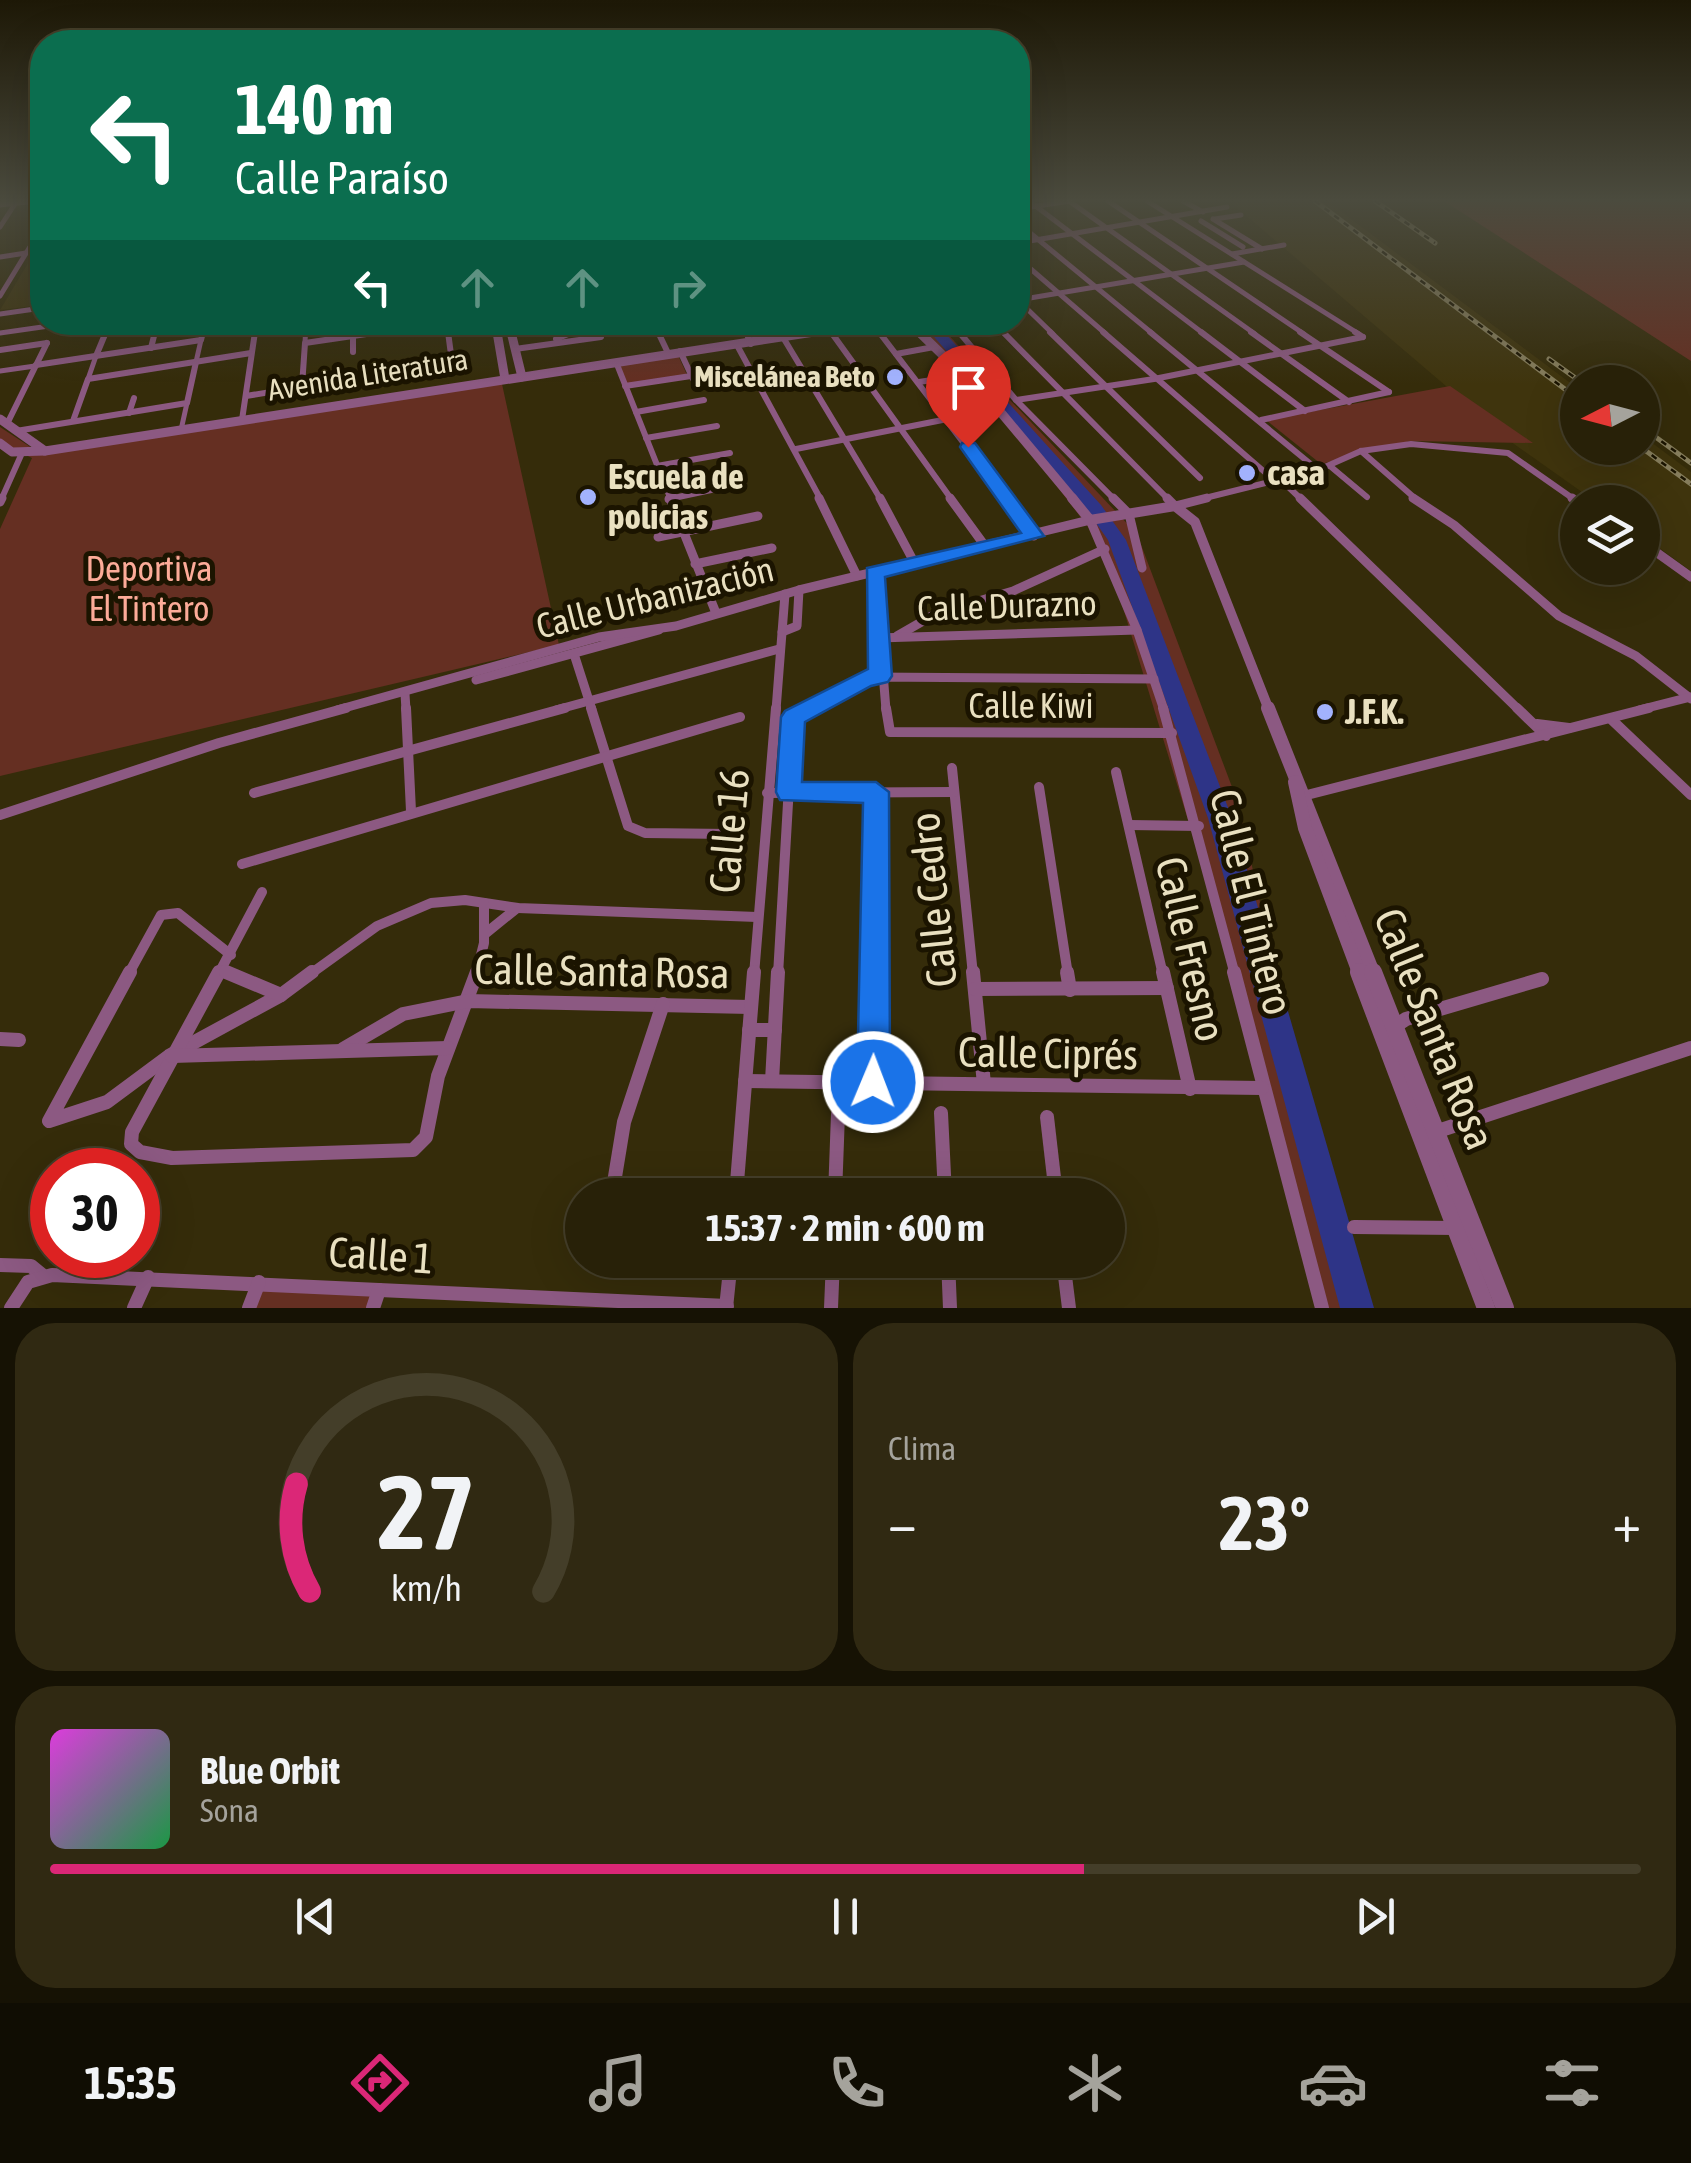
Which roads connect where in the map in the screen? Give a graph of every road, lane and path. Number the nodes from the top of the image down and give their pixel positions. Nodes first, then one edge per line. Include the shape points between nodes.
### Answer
1 (21, 262) edge
2 (1066, 262) edge
3 (1110, 262) edge
4 (1153, 262) edge
5 (1197, 262) edge
6 (1244, 262) joint
7 (1030, 268) edge
8 (1206, 268) junction
9 (1170, 274) junction
10 (1134, 280) junction
11 (1096, 287) junction
12 (1058, 293) junction
13 (0, 296) edge
14 (1030, 298) edge
15 (30, 310) edge
16 (1030, 311) edge
17 (0, 314) edge
18 (30, 328) edge
19 (0, 333) edge
20 (51, 335) edge
21 (105, 335) edge
22 (154, 335) edge
23 (203, 335) edge
24 (253, 335) edge
25 (305, 335) edge
26 (358, 335) edge
27 (400, 335) edge
28 (448, 335) edge
29 (497, 335) edge
30 (512, 335) edge
31 (567, 335) edge
32 (659, 335) edge
33 (747, 335) edge
34 (807, 335) edge
35 (833, 335) edge
36 (883, 335) edge
37 (922, 335) edge
38 (963, 335) edge
39 (1006, 335) edge
40 (353, 336) junction
41 (601, 337) joint
42 (202, 340) junction
43 (784, 340) junction
44 (47, 343) junction
45 (305, 343) junction
46 (401, 344) dead end
47 (547, 344) junction
48 (751, 344) junction
49 (1320, 345) junction
50 (604, 346) dead end
51 (738, 346) junction
52 (934, 347) junction
53 (151, 348) junction
54 (515, 349) junction
55 (0, 350) edge
56 (680, 351) junction
57 (353, 352) dead end
58 (251, 353) junction
59 (668, 354) junction
60 (896, 354) junction
61 (1281, 354) junction
62 (402, 355) dead end
63 (96, 356) junction
64 (196, 362) junction
65 (452, 362) joint
66 (616, 362) junction
67 (1239, 362) junction
68 (352, 364) dead end
69 (36, 365) junction
70 (141, 370) junction
71 (404, 370) junction
72 (1198, 370) junction
73 (0, 371) edge
74 (964, 375) junction
75 (522, 377) junction
76 (354, 378) junction
77 (1154, 378) junction
78 (88, 379) junction
79 (504, 379) junction
80 (919, 382) junction
81 (137, 385) dead end
82 (302, 386) junction
83 (625, 386) junction
84 (1111, 386) junction
85 (1065, 394) junction
86 (246, 396) junction
87 (134, 398) dead end
88 (703, 399) dead end
89 (1016, 400) junction
90 (1349, 402) junction
91 (187, 403) junction
92 (998, 409) junction
93 (1305, 410) junction
94 (130, 412) junction
95 (636, 412) junction
96 (947, 418) junction
97 (242, 420) junction
98 (1260, 420) junction
99 (73, 422) junction
100 (8, 425) edge
101 (717, 426) dead end
102 (899, 429) junction
103 (181, 430) junction
104 (646, 438) junction
105 (848, 438) junction
106 (1, 445) edge
107 (796, 449) junction
108 (46, 451) junction
109 (729, 451) dead end
110 (1361, 451) junction
111 (22, 453) junction
112 (657, 466) junction
113 (1330, 466) junction
114 (1318, 470) junction
115 (1200, 478) dead end
116 (1277, 480) junction
117 (5, 481) edge
118 (744, 483) dead end
119 (1560, 488) edge
120 (1367, 497) dead end
121 (668, 499) junction
122 (0, 502) edge
123 (1175, 506) junction
124 (1129, 514) junction
125 (758, 516) dead end
126 (1090, 520) junction
127 (683, 532) junction
128 (1098, 534) junction
129 (1034, 536) junction
130 (658, 537) dead end
131 (985, 546) junction
132 (772, 548) dead end
133 (1105, 549) junction
134 (1660, 555) edge
135 (1082, 558) junction
136 (914, 562) junction
137 (695, 564) junction
138 (1142, 568) dead end
139 (875, 573) junction
140 (857, 576) junction
141 (1691, 577) edge
142 (800, 590) junction
143 (785, 594) junction
144 (716, 613) junction
145 (1138, 630) junction
146 (786, 631) junction
147 (895, 637) junction
148 (878, 638) junction
149 (601, 642) junction
150 (780, 649) junction
151 (574, 654) junction
152 (880, 676) junction
153 (1154, 679) junction
154 (435, 686) junction
155 (405, 694) junction
156 (1690, 698) edge
157 (586, 703) junction
158 (793, 717) junction
159 (740, 718) dead end
160 (1612, 720) junction
161 (774, 724) junction
162 (1537, 724) junction
163 (1576, 729) junction
164 (1172, 733) junction
165 (1546, 736) junction
166 (408, 751) junction
167 (605, 757) junction
168 (952, 768) dead end
169 (1116, 772) dead end
170 (1039, 787) dead end
171 (789, 792) junction
172 (876, 792) junction
173 (954, 792) junction
174 (254, 793) dead end
175 (767, 793) junction
176 (1691, 796) edge
177 (1301, 797) junction
178 (412, 811) junction
179 (0, 815) edge
180 (1129, 824) junction
181 (1199, 826) junction
182 (729, 834) dead end
183 (242, 864) dead end
184 (262, 892) dead end
185 (484, 903) junction
186 (518, 908) junction
187 (756, 924) junction
188 (781, 932) junction
189 (484, 935) junction
190 (230, 955) junction
191 (223, 971) junction
192 (1542, 979) dead end
193 (1167, 988) junction
194 (975, 989) junction
195 (1070, 990) junction
196 (280, 995) junction
197 (468, 1001) junction
198 (663, 1004) junction
199 (750, 1007) junction
200 (1390, 1029) junction
201 (748, 1030) junction
202 (775, 1030) junction
203 (0, 1039) edge
204 (19, 1040) dead end
205 (448, 1048) junction
206 (1691, 1048) edge
207 (343, 1049) junction
208 (170, 1056) junction
209 (746, 1081) junction
210 (772, 1081) junction
211 (873, 1082) junction
212 (984, 1084) junction
213 (1190, 1088) junction
214 (1262, 1088) junction
215 (838, 1114) dead end
216 (941, 1114) dead end
217 (1047, 1117) dead end
218 (1431, 1133) junction
219 (613, 1178) edge
220 (737, 1178) edge
221 (836, 1178) edge
222 (944, 1178) edge
223 (1054, 1178) edge
224 (1354, 1227) dead end
225 (1456, 1228) junction
226 (1470, 1264) junction
227 (1489, 1264) junction
228 (0, 1266) edge
229 (30, 1266) edge
230 (36, 1278) edge
231 (148, 1278) edge
232 (160, 1278) edge
233 (729, 1278) edge
234 (832, 1278) edge
235 (949, 1278) edge
236 (1065, 1278) edge
237 (259, 1282) junction
238 (379, 1290) junction
239 (493, 1303) edge
240 (610, 1306) edge
241 (727, 1307) edge
242 (11, 1308) edge
243 (134, 1308) edge
244 (248, 1308) edge
245 (373, 1308) edge
246 (831, 1308) edge
247 (950, 1308) edge
248 (1069, 1308) edge
249 (1322, 1308) edge
250 (1486, 1308) edge
251 (1505, 1308) edge

1 - 13 street
2 - 11 street
3 - 10 street
4 - 9 street
5 - 8 street
6 - 8 street
6 - 49 street via 1362,337
7 - 12 street
8 - 9 street
8 - 49 street
9 - 10 street
9 - 61 street
10 - 11 street
10 - 67 street
11 - 12 street
11 - 72 street
12 - 14 street
12 - 77 street
15 - 17 street
16 - 84 street
18 - 19 street
20 - 44 street
21 - 63 street
22 - 53 street
23 - 42 street
24 - 58 street
25 - 45 street
26 - 40 street
27 - 46 street
28 - 65 street
29 - 79 street
30 - 54 street
31 - 47 street
32 - 59 street
33 - 48 street
34 - 43 street, Avenida Literatura
35 - 102 street
36 - 60 street
37 - 52 street
38 - 89 street
39 - 85 street, Calle Santa Rosa
40 - 45 street
40 - 57 street
41 - 47 street
41 - 50 street
42 - 53 street
42 - 64 street
43 - 48 street, Avenida Literatura
43 - 105 street
44 - 55 street
44 - 69 street
45 - 82 street
47 - 54 street
48 - 51 street, Avenida Literatura
49 - 61 street
49 - 90 street via 1389,392
51 - 56 street, Avenida Literatura
51 - 107 street
52 - 60 street
52 - 74 street
53 - 63 street
54 - 75 street
56 - 59 street, Avenida Literatura
56 - 83 street via 693,379
58 - 64 street
58 - 86 street
59 - 66 street, Avenida Literatura
60 - 80 street
61 - 67 street
61 - 90 street
62 - 71 street
63 - 69 street
63 - 78 street
64 - 70 street
64 - 91 street
65 - 71 street
66 - 75 street, Avenida Literatura
66 - 83 street
67 - 72 street
67 - 93 street
68 - 76 street
69 - 73 street
69 - 100 street
70 - 78 street
70 - 81 street
71 - 76 street
72 - 77 street
72 - 98 street
74 - 80 street
74 - 92 street
75 - 79 street, Avenida Literatura
76 - 82 street
77 - 84 street
77 - 116 street
78 - 99 street
79 - 97 street, Avenida Literatura
80 - 96 street
82 - 86 street
83 - 95 street
84 - 85 street
84 - 115 street
85 - 89 street
85 - 123 street, Calle Santa Rosa
86 - 97 street
87 - 94 street
88 - 95 street
89 - 124 street
90 - 93 street
91 - 94 street
91 - 103 street
92 - 96 street
92 - 126 street
93 - 98 street
94 - 99 street
95 - 104 street
96 - 102 street
96 - 129 street
97 - 103 street, Avenida Literatura
98 - 114 street
99 - 100 street
100 - 108 street
101 - 104 street
102 - 105 street
102 - 131 street
103 - 108 street, Avenida Literatura
104 - 112 street
105 - 107 street
105 - 136 street
106 - 111 street, Avenida Literatura
107 - 140 street
108 - 111 street, Avenida Literatura
109 - 112 street
110 - 113 street, Calle Urbanización
110 - 119 street, Calle Urbanización via 1410,444 1508,454
110 - 156 street via 1559,616 1636,656
111 - 117 street
112 - 121 street
113 - 114 street, Calle Urbanización
113 - 120 street
114 - 116 street, Calle Urbanización
116 - 123 street, Calle Urbanización
116 - 162 street
117 - 122 street
118 - 121 street
121 - 127 street
123 - 124 street, Calle Urbanización
123 - 177 street, Calle Santa Rosa via 1195,522
124 - 126 street, Calle Urbanización
124 - 138 street
125 - 127 street
126 - 128 street, Calle El Tintero
126 - 129 street, Calle Urbanización
127 - 130 street
127 - 137 street
128 - 133 street, Calle El Tintero
128 - 135 street
129 - 131 street, Calle Urbanización
131 - 136 street, Calle Urbanización
132 - 137 street
133 - 135 street
133 - 145 street, Calle El Tintero
134 - 141 street
135 - 147 street via 1013,592 937,613
136 - 139 street, Calle Urbanización
137 - 144 street
139 - 140 street, Calle Urbanización
139 - 148 street
140 - 142 street, Calle Urbanización
142 - 143 street, Calle Urbanización
142 - 146 street via 797,626
143 - 144 street, Calle Urbanización
143 - 146 street, Calle 16
144 - 149 street, Calle Urbanización
145 - 147 street, Calle Durazno
145 - 153 street, Calle El Tintero
146 - 150 street, Calle 16
147 - 148 street, Calle Durazno
148 - 152 street
149 - 151 street
149 - 154 street, Calle Urbanización
150 - 157 street
150 - 161 street, Calle 16
151 - 154 street
151 - 157 street
152 - 153 street
152 - 158 street
152 - 164 street, Calle Kiwi via 890,732
153 - 164 street, Calle El Tintero
154 - 155 street, Calle Urbanización
155 - 166 street
155 - 179 street, Calle Urbanización via 219,743
156 - 160 street
157 - 166 street
157 - 167 street
158 - 161 street
158 - 171 street
159 - 167 street
160 - 163 street
160 - 176 street
161 - 175 street, Calle 16
162 - 163 street
162 - 165 street
163 - 165 street
164 - 181 street, Calle El Tintero
165 - 177 street
166 - 174 street
166 - 178 street
167 - 178 street
167 - 182 street via 628,826 645,833
168 - 173 street, Calle Cedro
169 - 180 street
170 - 195 street
171 - 172 street
171 - 175 street
171 - 188 street
172 - 173 street
172 - 211 street
173 - 194 street, Calle Cedro
175 - 187 street, Calle 16
177 - 200 street, Calle Santa Rosa
178 - 183 street
180 - 181 street
180 - 193 street, Calle Fresno
181 - 214 street, Calle El Tintero
184 - 190 street
185 - 186 street
185 - 189 street
185 - 196 street via 448,900 392,918
186 - 187 street
186 - 189 street
187 - 188 street
187 - 199 street, Calle 16
188 - 202 street
189 - 197 street
190 - 191 street
190 - 208 street via 178,913 161,915 49,1121 107,1102
191 - 196 street
191 - 208 street
192 - 200 street
193 - 195 street
193 - 213 street, Calle Fresno
194 - 195 street
194 - 212 street, Calle Cedro
196 - 208 street
197 - 198 street, Calle Santa Rosa
197 - 205 street
197 - 207 street, Calle Santa Rosa via 404,1014
198 - 199 street, Calle Santa Rosa
198 - 219 street via 615,1150
199 - 201 street, Calle 16
200 - 218 street, Calle Santa Rosa
201 - 202 street
201 - 209 street, Calle 16
202 - 210 street
203 - 204 street
205 - 207 street
205 - 208 street via 427,1136 413,1150 190,1158 155,1157 131,1144
206 - 218 street
207 - 208 street
209 - 210 street, Calle Ciprés
209 - 220 street, Calle 16
210 - 211 street, Calle Ciprés
211 - 212 street, Calle Ciprés
212 - 213 street, Calle Ciprés
213 - 214 street, Calle Ciprés
214 - 249 street, Calle El Tintero
215 - 221 street
216 - 222 street
217 - 223 street
218 - 225 street, Calle Santa Rosa
218 - 227 street, Calle Santa Rosa
224 - 225 street
225 - 226 street, Calle Santa Rosa
226 - 227 street
226 - 250 street, Calle Santa Rosa
227 - 251 street, Calle Santa Rosa
228 - 229 street, Calle 1
230 - 242 street
231 - 243 street
232 - 237 street, Calle 1
233 - 241 street
234 - 246 street
235 - 247 street
236 - 248 street
237 - 238 street, Calle 1
237 - 244 street
238 - 239 street, Calle 1
238 - 245 street
239 - 240 street, Calle 1
240 - 241 street, Calle 1

